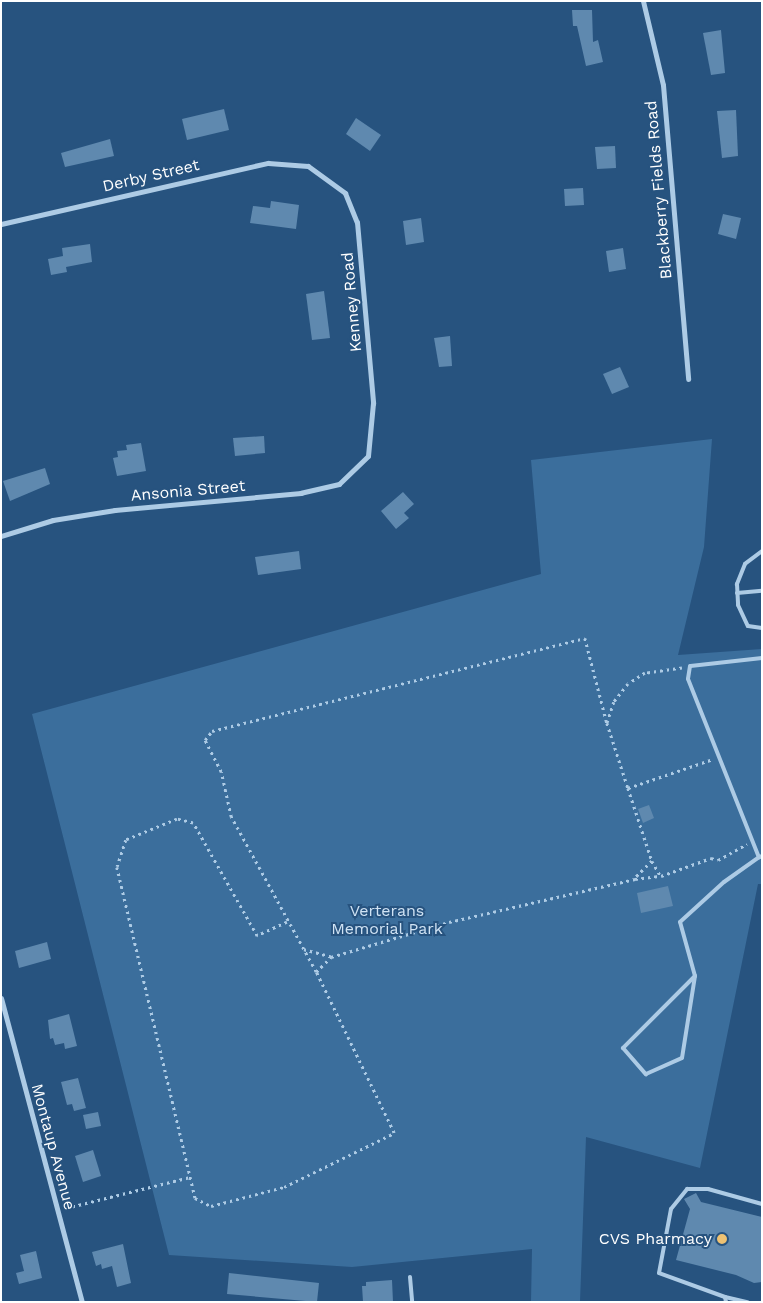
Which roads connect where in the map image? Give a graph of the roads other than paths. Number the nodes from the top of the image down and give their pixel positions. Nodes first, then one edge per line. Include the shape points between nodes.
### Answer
1 (643, 1) edge
2 (308, 166) joint
3 (1, 224) edge
4 (688, 379) dead end
5 (368, 456) joint
6 (1, 536) edge
7 (762, 551) edge
8 (762, 591) edge
9 (737, 593) junction
10 (762, 628) edge
11 (762, 658) edge
12 (760, 856) edge
13 (695, 976) junction
14 (1, 998) edge
15 (762, 1204) edge
16 (410, 1277) dead end
17 (725, 1299) edge
18 (82, 1302) edge
19 (412, 1302) edge
20 (747, 1302) edge

1 - 4 street, Blackberry Fields Road via 663,85
2 - 3 street, Derby Street via 268,163
2 - 5 street, Kenney Road via 346,193 357,222 373,402
5 - 6 street, Ansonia Street via 339,484 311,490 115,510 53,520
7 - 9 lane via 745,564
8 - 9 lane
9 - 10 lane via 738,605 748,626
11 - 12 lane via 690,666 688,679
12 - 13 lane via 724,882 680,922
13 - 13 lane via 623,1048 646,1074 682,1058
14 - 18 street, Montaup Avenue
15 - 17 lane via 708,1189 687,1189 671,1209 659,1273
16 - 19 lane
17 - 20 lane

